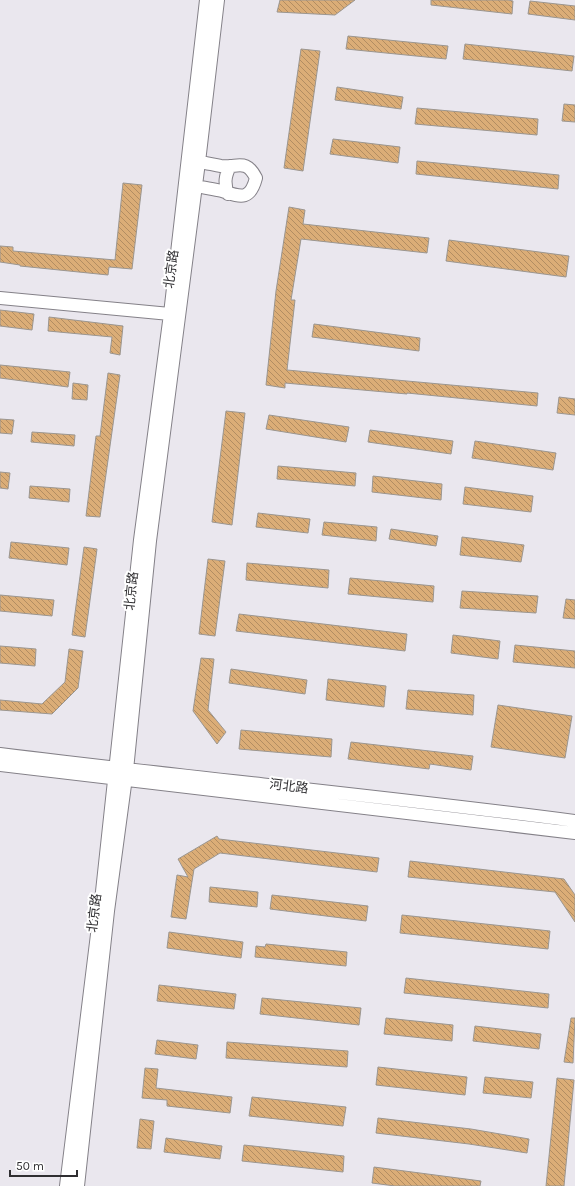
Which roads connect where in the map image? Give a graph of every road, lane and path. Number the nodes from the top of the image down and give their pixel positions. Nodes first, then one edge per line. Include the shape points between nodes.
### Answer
1 (206, 0) edge
2 (218, 0) edge
3 (200, 162) junction
4 (230, 166) junction
5 (196, 186) junction
6 (228, 194) junction
7 (0, 298) edge
8 (170, 314) junction
9 (0, 754) edge
10 (0, 765) edge
11 (120, 775) junction
12 (575, 821) edge
13 (575, 833) edge
14 (66, 1186) edge
15 (78, 1186) edge

1 - 8 street, 北京路
2 - 3 street, 北京路
3 - 4 street
3 - 5 street, 北京路
4 - 6 street via 225,185
4 - 6 street via 240,164 253,172 256,178 254,188 249,194
5 - 6 street
5 - 11 street, 北京路
7 - 8 street
8 - 11 street, 北京路 via 140,540
9 - 11 street, 河北路
10 - 11 street, 河北路
11 - 12 street, 河北路 via 474,808
11 - 13 street, 河北路
11 - 14 street, 北京路
11 - 15 street, 北京路

